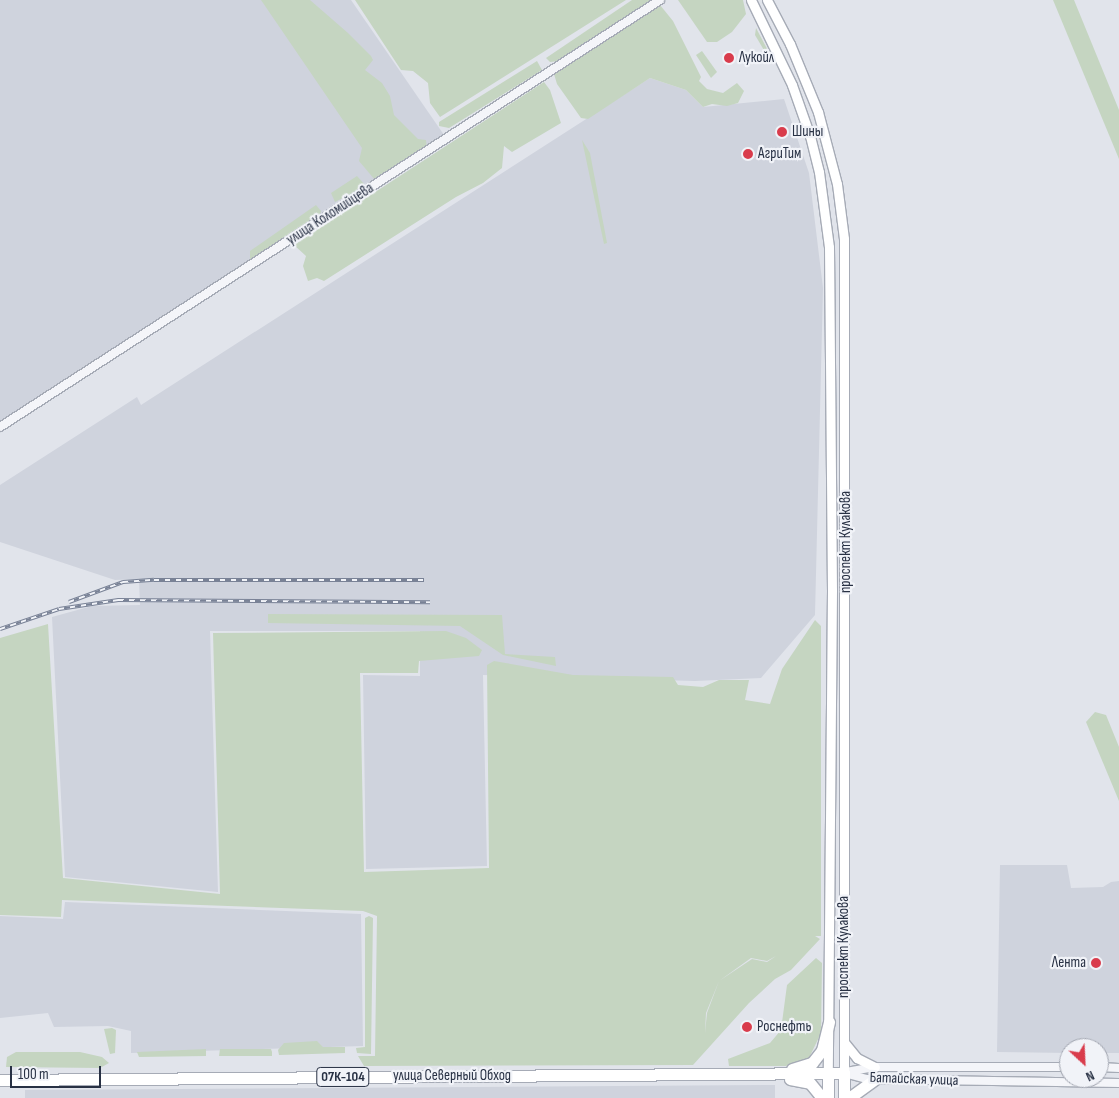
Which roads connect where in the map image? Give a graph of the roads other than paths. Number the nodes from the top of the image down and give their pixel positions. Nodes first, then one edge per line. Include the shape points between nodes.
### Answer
1 (660, 0) edge
2 (751, 0) edge
3 (767, 0) edge
4 (771, 0) edge
5 (777, 18) junction
6 (0, 427) edge
7 (829, 1022) junction
8 (844, 1042) junction
9 (989, 1066) junction
10 (875, 1067) junction
11 (1059, 1067) edge
12 (828, 1073) junction
13 (844, 1073) junction
14 (780, 1074) junction
15 (875, 1079) junction
16 (0, 1080) edge
17 (989, 1081) junction
18 (1059, 1082) edge
19 (822, 1098) edge
20 (828, 1098) edge
21 (844, 1098) edge
22 (849, 1098) edge

1 - 6 street, улица Коломийцева
2 - 7 main road, проспект Кулакова via 792,85 810,136 829,247 832,590
3 - 5 main road, проспект Кулакова
4 - 5 street
5 - 8 main road, проспект Кулакова via 802,70 823,127 837,184 844,239
7 - 12 main road, проспект Кулакова
7 - 14 highway via 822,1050 812,1063
8 - 10 main road via 857,1058
8 - 13 main road, проспект Кулакова
9 - 10 street, Батайская улица
9 - 11 street, Батайская улица
9 - 17 street
10 - 13 street, Батайская улица
12 - 13 highway, улица Северный Обход
12 - 14 highway, улица Северный Обход / 07К-104
12 - 20 highway, проспект Кулакова
13 - 15 street, Батайская улица
13 - 21 highway, проспект Кулакова
14 - 16 highway, улица Северный Обход / 07К-104
14 - 19 highway via 786,1079 810,1083
15 - 17 street, Батайская улица
15 - 22 highway
17 - 18 street, Батайская улица

